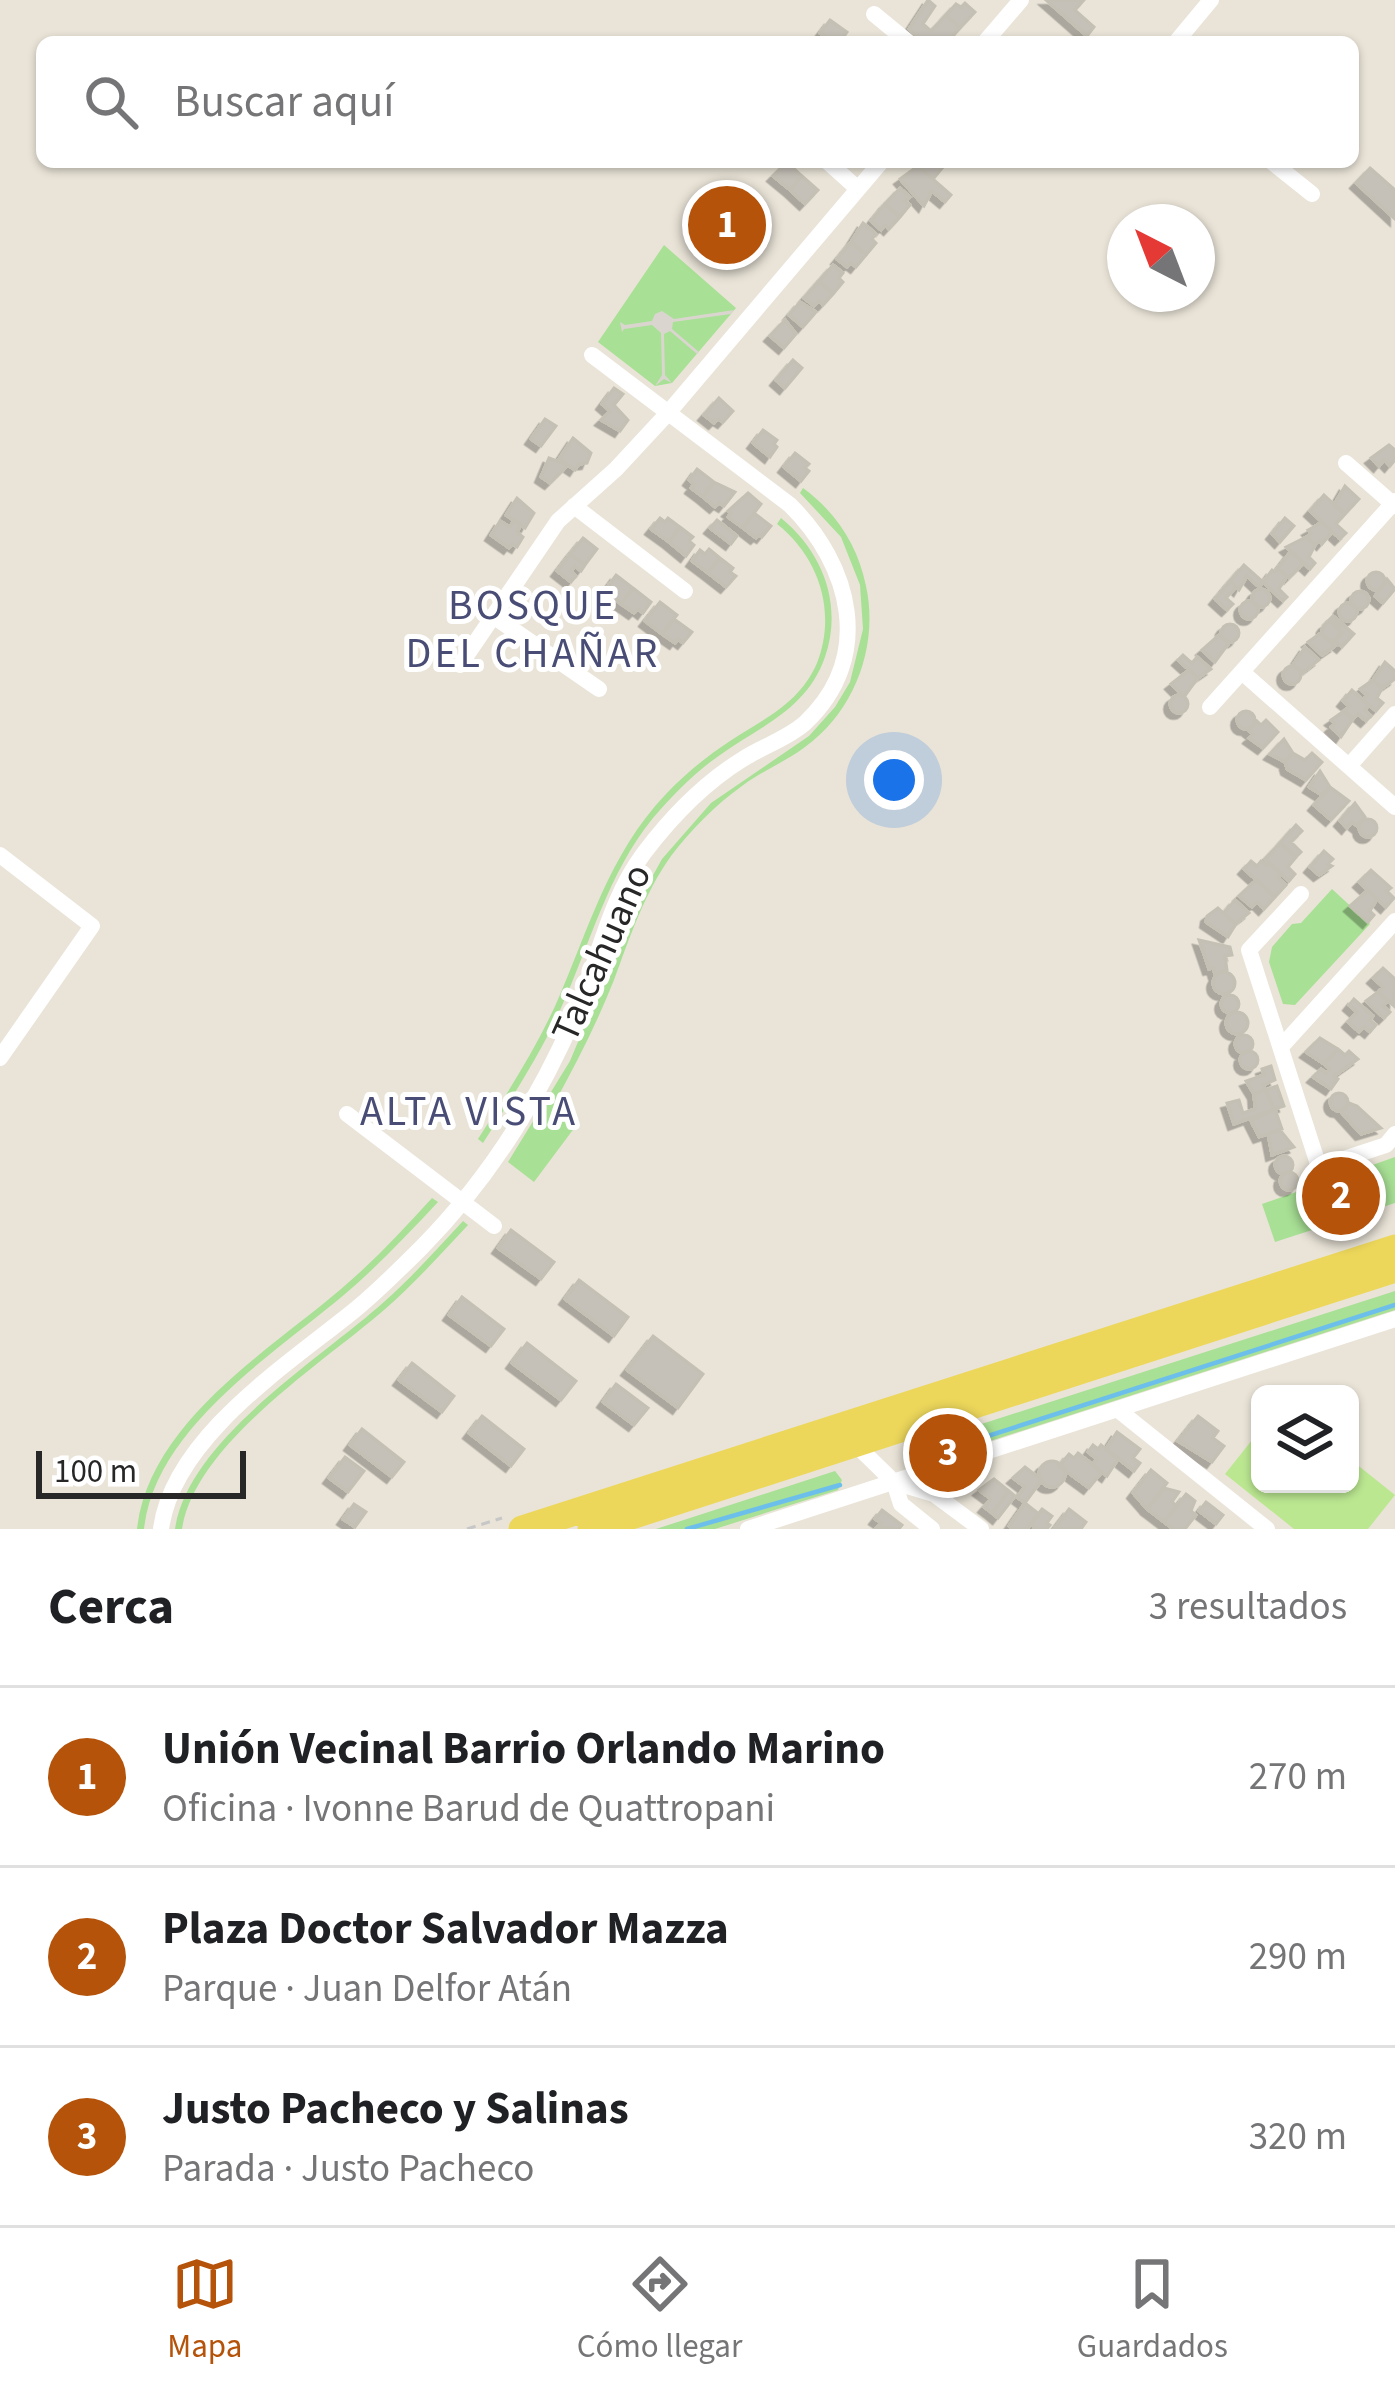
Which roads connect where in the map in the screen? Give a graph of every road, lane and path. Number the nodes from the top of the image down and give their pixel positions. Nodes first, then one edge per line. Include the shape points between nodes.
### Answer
1 (1021, 0) edge
2 (1211, 0) edge
3 (874, 14) dead end
4 (901, 36) edge
5 (990, 36) edge
6 (1181, 36) edge
7 (835, 168) edge
8 (876, 168) edge
9 (1280, 168) edge
10 (858, 189) junction
11 (1312, 194) dead end
12 (592, 356) dead end
13 (668, 413) junction
14 (1346, 463) dead end
15 (1394, 503) edge
16 (574, 506) junction
17 (685, 591) dead end
18 (493, 616) junction
19 (460, 664) dead end
20 (1242, 672) junction
21 (599, 689) dead end
22 (1210, 707) dead end
23 (1395, 714) edge
24 (1349, 766) junction
25 (1395, 807) edge
26 (0, 855) edge
27 (1301, 894) dead end
28 (1395, 921) edge
29 (1281, 1047) junction
30 (0, 1058) edge
31 (346, 1114) dead end
32 (1395, 1134) edge
33 (462, 1202) junction
34 (494, 1226) dead end
35 (1395, 1247) edge
36 (1395, 1269) edge
37 (1395, 1319) edge
38 (1117, 1409) junction
39 (849, 1434) junction
40 (895, 1481) junction
41 (161, 1529) edge
42 (522, 1529) edge
43 (591, 1529) edge
44 (748, 1529) edge
45 (932, 1529) edge
46 (981, 1529) edge
47 (1267, 1529) edge

1 - 5 street
2 - 6 street
3 - 4 street
7 - 10 street
8 - 10 street
9 - 11 street
10 - 13 street
12 - 13 street
13 - 16 street
13 - 33 street, Talcahuano via 808,523 839,573 844,650 819,706 789,735 707,785 642,856 557,1054
14 - 15 street
15 - 20 street
16 - 17 street
16 - 18 street
18 - 19 street
18 - 21 street
20 - 22 street
20 - 24 street
23 - 24 street
24 - 25 street
26 - 30 street via 92,926
27 - 29 street via 1250,950
28 - 29 street
29 - 32 street via 1319,1167
31 - 33 street
33 - 34 street
33 - 41 street, Talcahuano via 373,1294 223,1422 177,1479
35 - 39 main road
36 - 39 main road
37 - 38 street
38 - 40 street
38 - 47 street
39 - 40 street
39 - 42 main road
39 - 43 main road
40 - 44 street
40 - 45 street via 901,1504
40 - 46 street via 934,1494

